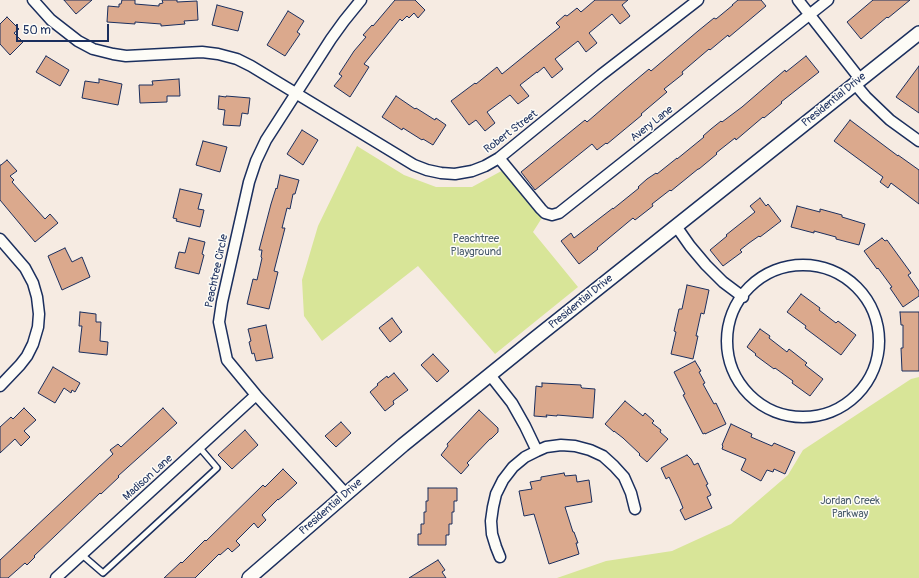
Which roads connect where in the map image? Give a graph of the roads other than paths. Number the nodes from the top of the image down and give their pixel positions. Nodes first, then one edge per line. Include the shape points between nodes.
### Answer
1 (33, 0) edge
2 (361, 0) edge
3 (698, 0) edge
4 (798, 0) edge
5 (828, 0) edge
6 (810, 15) junction
7 (919, 33) edge
8 (858, 81) junction
9 (296, 93) junction
10 (919, 141) edge
11 (500, 158) junction
12 (676, 226) junction
13 (0, 239) edge
14 (743, 297) junction
15 (490, 375) junction
16 (0, 386) edge
17 (256, 395) junction
18 (199, 447) junction
19 (537, 451) junction
20 (346, 494) junction
21 (635, 509) dead end
22 (81, 554) junction
23 (500, 557) dead end
24 (56, 578) edge
25 (249, 578) edge

1 - 9 street via 51,20 93,49 126,56 202,52 218,54 252,66
2 - 9 street, Peachtree Circle via 331,39
3 - 11 street, Robert Street
4 - 6 street
5 - 6 street, Avery Lane
6 - 8 street
6 - 11 street, Avery Lane via 558,213 552,215 540,209
7 - 8 street, Presidential Drive
8 - 10 street via 866,97 890,120
8 - 12 street, Presidential Drive
9 - 11 street, Robert Street via 414,165 427,170 455,174 472,171
9 - 17 street, Peachtree Circle via 266,140 256,161 219,322 227,360
12 - 14 street via 706,265
12 - 15 street, Presidential Drive
13 - 16 street via 25,268 33,283 39,314 38,328 27,356
14 - 14 street via 763,276 789,265 820,265 835,270 858,287 874,311 879,341 874,367 854,394 829,412 799,418 769,411 746,394 738,384 727,355 728,324
15 - 19 street via 512,403
15 - 20 street, Presidential Drive
17 - 18 street, Madison Lane
17 - 20 street, Peachtree Circle
18 - 22 street, Madison Lane
18 - 22 lane via 217,468 103,574
19 - 21 street via 561,445 576,446 603,456 624,477
19 - 23 street via 525,457 513,468 496,494 491,521 492,534
20 - 25 street, Presidential Drive
22 - 24 street, Madison Lane

